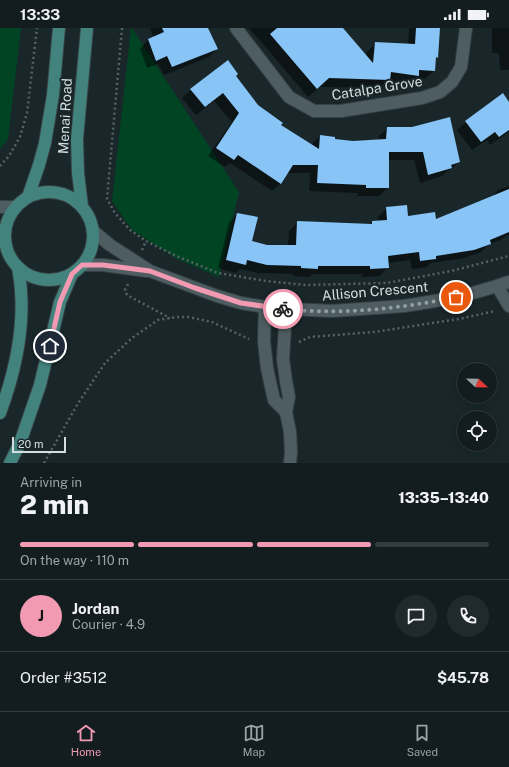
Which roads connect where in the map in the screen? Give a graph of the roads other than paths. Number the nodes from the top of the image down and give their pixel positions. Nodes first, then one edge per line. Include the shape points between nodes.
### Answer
1 (59, 28) edge
2 (87, 28) edge
3 (236, 28) edge
4 (466, 28) edge
5 (28, 197) junction
6 (82, 206) junction
7 (0, 207) edge
8 (16, 207) junction
9 (92, 231) junction
10 (2, 237) edge
11 (82, 265) junction
12 (18, 267) junction
13 (150, 271) junction
14 (72, 274) junction
15 (509, 282) edge
16 (497, 286) junction
17 (265, 307) junction
18 (505, 308) edge
19 (286, 310) junction
20 (0, 412) edge
21 (286, 412) junction
22 (10, 463) edge
23 (290, 463) edge

1 - 5 main road, Menai Road via 45,143
2 - 6 main road, Menai Road via 77,139
3 - 4 street, Catalpa Grove via 289,97 314,111 341,111 422,98 440,92 452,82 461,67
5 - 6 main road via 47,191 62,194
5 - 8 main road
6 - 9 main road via 91,221
7 - 8 street
8 - 10 main road
9 - 11 main road via 91,251
9 - 13 street
10 - 12 main road via 9,256
11 - 13 street
11 - 14 main road
12 - 14 main road via 29,275 44,280 58,280
12 - 20 main road via 21,324 16,358
13 - 17 street, Allison Crescent via 217,296
14 - 22 main road via 60,302 40,385 20,443
15 - 16 street, Allison Crescent
16 - 18 street
16 - 19 street, Allison Crescent via 404,306 332,312
17 - 19 street, Allison Crescent
17 - 21 street via 264,341 267,368 274,400
19 - 21 street via 283,359 289,397
21 - 23 street via 290,432

